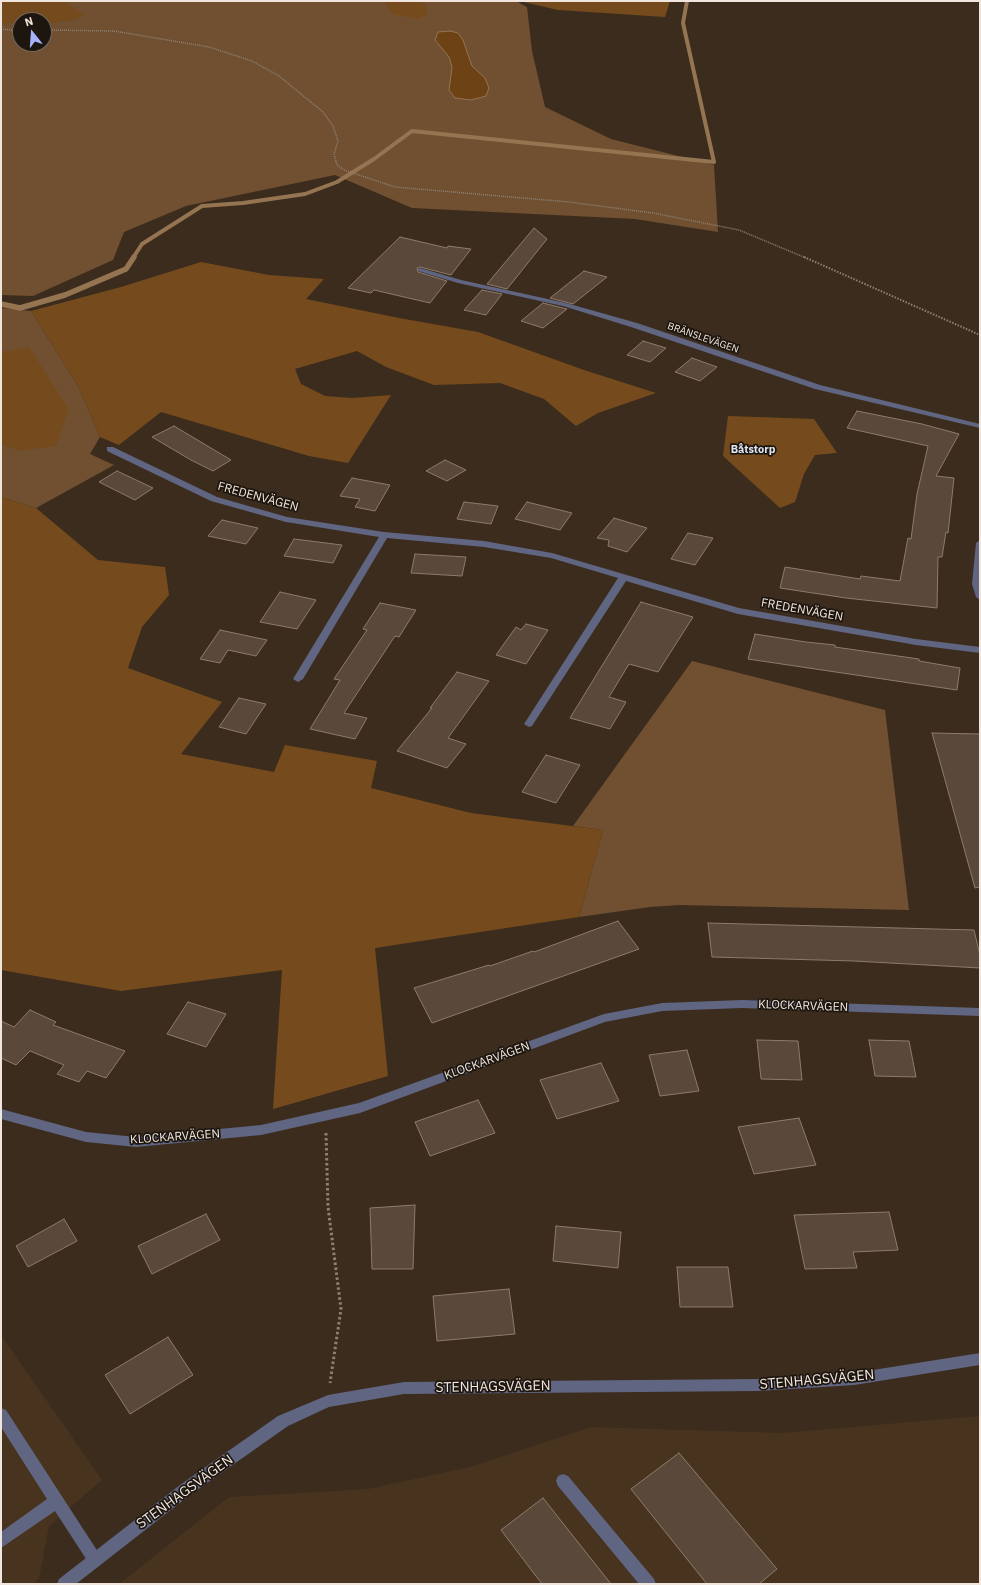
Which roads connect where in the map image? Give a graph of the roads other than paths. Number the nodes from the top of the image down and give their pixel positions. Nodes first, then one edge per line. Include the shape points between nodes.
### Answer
1 (420, 270) dead end
2 (980, 426) edge
3 (110, 449) dead end
4 (384, 535) junction
5 (980, 544) edge
6 (623, 578) junction
7 (980, 597) edge
8 (980, 650) edge
9 (298, 679) dead end
10 (528, 724) dead end
11 (980, 1012) edge
12 (1, 1114) edge
13 (980, 1359) edge
14 (1, 1415) edge
15 (562, 1481) dead end
16 (57, 1501) junction
17 (1, 1541) edge
18 (95, 1560) junction
19 (64, 1584) edge
20 (649, 1584) edge

1 - 2 street, BRÄNSLEVÄGEN via 460,282 564,304 818,387
3 - 4 street, FREDENVÄGEN via 214,499 286,519
4 - 6 street, FREDENVÄGEN via 484,544 537,553
4 - 9 street
5 - 7 street via 976,584
6 - 8 street, FREDENVÄGEN via 738,611 916,642
6 - 10 street
11 - 12 street, KLOCKARVÄGEN via 742,1004 662,1007 604,1018 360,1108 261,1130 136,1142 86,1137
13 - 18 street, STENHAGSVÄGEN via 854,1379 759,1385 404,1388 328,1401 283,1421 185,1490
14 - 16 street
15 - 20 street
16 - 17 street
16 - 18 street
18 - 19 street, STENHAGSVÄGEN

